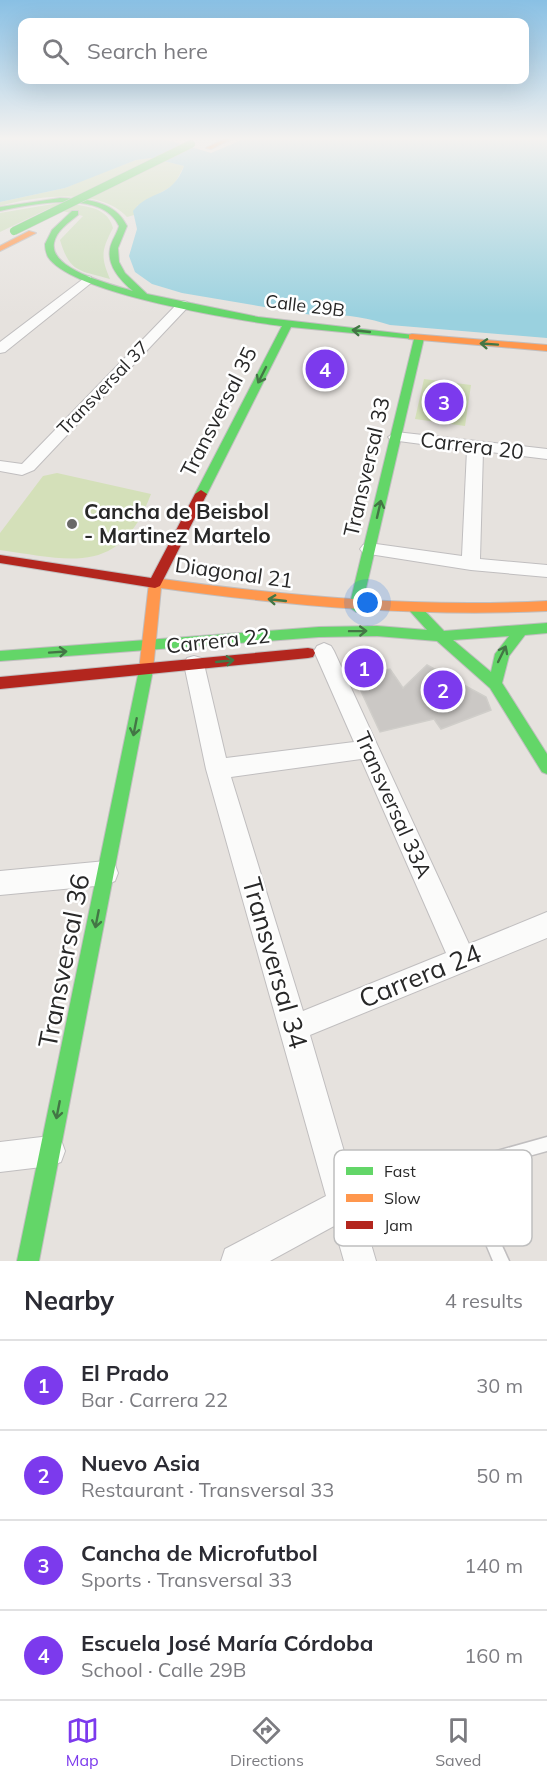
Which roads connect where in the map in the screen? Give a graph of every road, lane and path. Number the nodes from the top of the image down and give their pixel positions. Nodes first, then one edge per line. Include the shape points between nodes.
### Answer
1 (84, 198) edge
2 (102, 198) edge
3 (0, 209) edge
4 (75, 213) junction
5 (0, 239) edge
6 (0, 249) edge
7 (87, 279) junction
8 (144, 295) junction
9 (183, 305) junction
10 (288, 323) junction
11 (419, 338) junction
12 (547, 348) edge
13 (0, 349) edge
14 (396, 436) junction
15 (475, 447) junction
16 (547, 454) edge
17 (0, 466) edge
18 (369, 549) junction
19 (0, 559) edge
20 (471, 564) junction
21 (547, 571) edge
22 (155, 584) junction
23 (547, 606) edge
24 (356, 607) junction
25 (416, 610) junction
26 (521, 630) junction
27 (544, 631) edge
28 (439, 636) junction
29 (326, 644) junction
30 (149, 645) junction
31 (385, 647) dead end
32 (291, 654) junction
33 (0, 656) edge
34 (194, 664) junction
35 (146, 670) junction
36 (0, 683) edge
37 (495, 684) junction
38 (368, 748) junction
39 (547, 767) edge
40 (218, 768) junction
41 (106, 873) junction
42 (0, 883) edge
43 (547, 925) edge
44 (462, 958) junction
45 (294, 1028) junction
46 (547, 1144) edge
47 (525, 1150) edge
48 (50, 1151) junction
49 (0, 1157) edge
50 (334, 1169) edge
51 (334, 1209) edge
52 (356, 1246) edge
53 (496, 1246) edge
54 (28, 1261) edge
55 (237, 1261) edge
56 (360, 1261) edge
57 (501, 1261) edge

1 - 5 main road, bridge
2 - 4 main road
3 - 8 main road via 31,202 82,202 116,215 123,226 114,248 118,270
4 - 6 main road
4 - 7 main road, Calle 29B via 57,228 49,242 51,256 64,270
7 - 8 main road, Calle 29B
7 - 13 street
8 - 9 main road, Calle 29B
9 - 10 main road, Calle 29B
9 - 17 street, Transversal 37 via 22,470
11 -> 10 main road, Calle 29B
10 -> 22 main road, Transversal 35
12 -> 11 main road, Calle 29B
11 - 14 main road, Transversal 33
14 - 15 street, Carrera 20
18 -> 14 main road, Transversal 33
15 - 16 street, Carrera 20
15 - 20 street
18 - 20 street
18 - 24 main road, Transversal 33
19 - 22 main road, Diagonal 21
20 - 21 street
24 -> 22 main road, Diagonal 21 via 250,598
22 - 30 main road, Transversal 36
23 - 25 main road via 483,611
24 - 25 main road
24 - 29 main road
25 - 28 main road
26 - 27 main road, Carrera 22
26 - 28 main road, Carrera 22
37 -> 26 main road via 500,653
29 -> 28 main road, Carrera 22 via 377,631
28 - 31 main road, Carrera 22
28 - 37 main road
29 - 30 main road, Carrera 22
29 - 32 main road, Carrera 22
29 - 32 main road
29 - 38 street, Transversal 33A
33 -> 30 main road, Carrera 22
30 - 35 main road, Transversal 36
34 -> 32 main road, Carrera 22
34 - 35 main road, Carrera 22
34 - 40 street, Transversal 34
35 - 36 main road, Carrera 22
35 -> 41 main road, Transversal 36
37 - 39 main road
38 - 40 street
38 - 44 street, Transversal 33A
40 - 45 street, Transversal 34
41 - 42 street
41 -> 48 main road, Transversal 36
43 - 44 street, Carrera 24
44 - 45 street, Carrera 24
45 - 50 street, Transversal 34
46 - 47 lane
48 - 49 street
48 - 54 main road, Transversal 36
51 - 55 street
52 - 56 street, Transversal 34
53 - 57 lane

